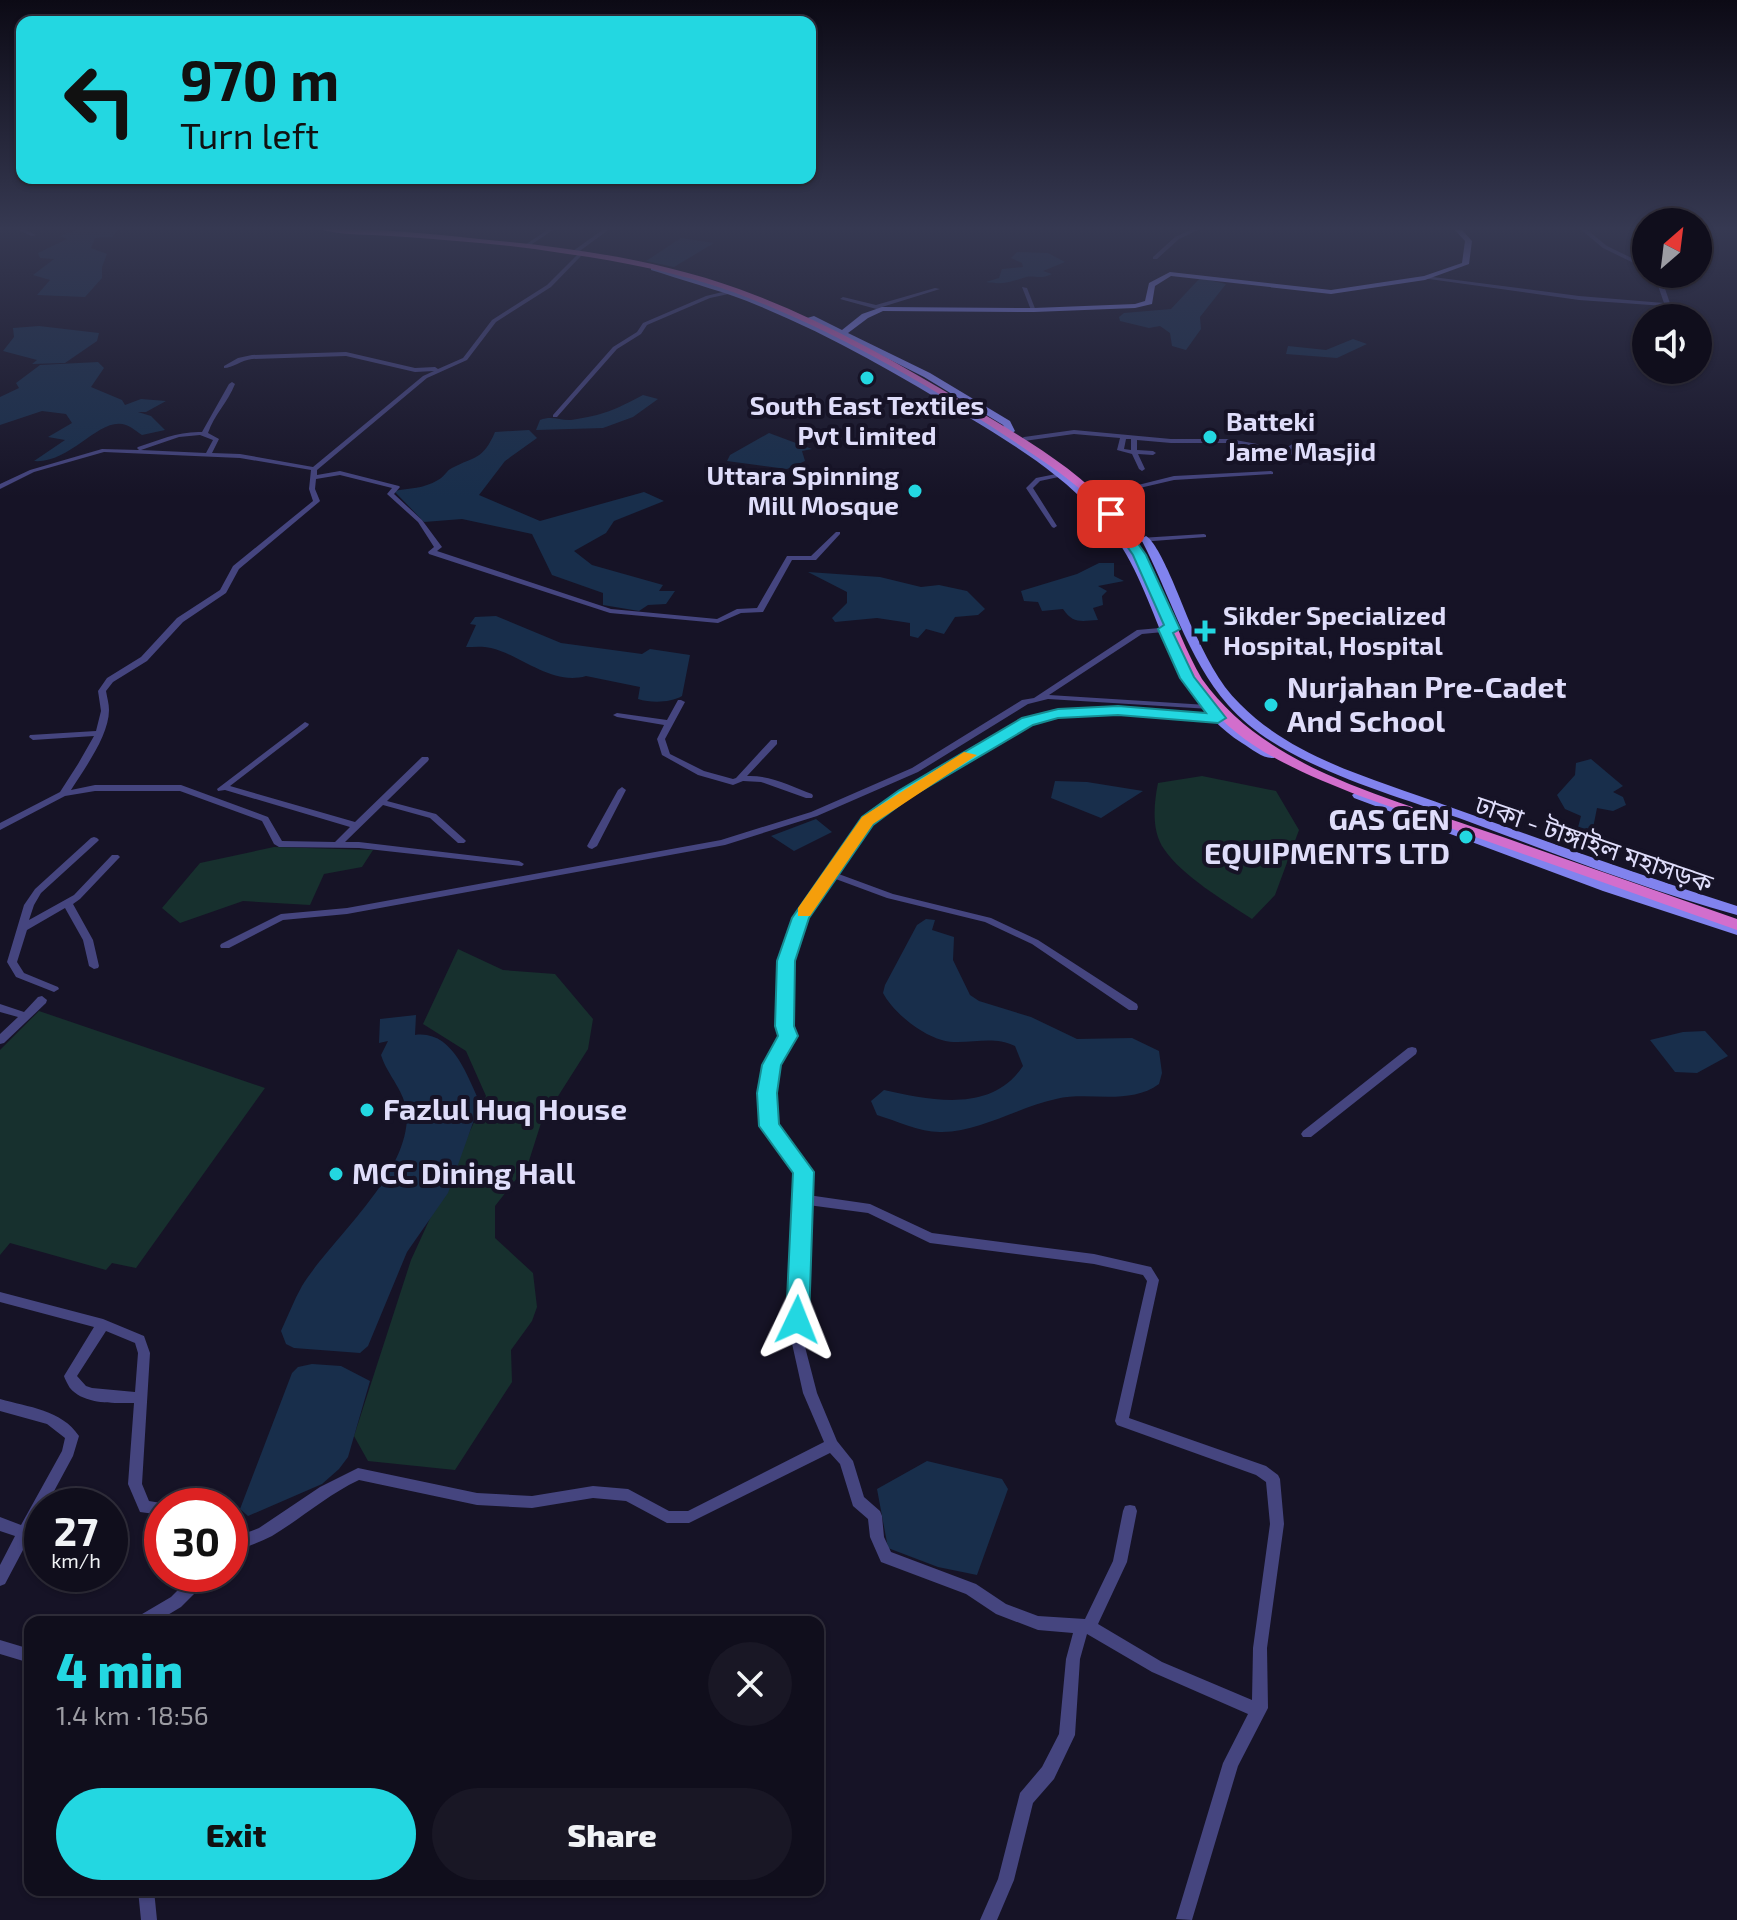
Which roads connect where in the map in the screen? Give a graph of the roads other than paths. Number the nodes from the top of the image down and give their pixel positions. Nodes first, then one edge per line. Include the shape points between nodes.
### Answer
1 (499, 318) edge
2 (660, 318) edge
3 (785, 318) edge
4 (803, 318) edge
5 (809, 318) edge
6 (863, 318) edge
7 (844, 333) junction
8 (226, 367) dead end
9 (441, 368) junction
10 (232, 384) dead end
11 (555, 416) dead end
12 (1003, 431) junction
13 (204, 434) junction
14 (1123, 437) junction
15 (1134, 438) junction
16 (1024, 439) junction
17 (1296, 444) dead end
18 (130, 451) junction
19 (1285, 451) junction
20 (1134, 452) junction
21 (209, 453) junction
22 (1153, 453) dead end
23 (1309, 456) dead end
24 (1142, 469) dead end
25 (314, 473) junction
26 (1271, 473) dead end
27 (1063, 474) junction
28 (0, 487) edge
29 (1101, 495) junction
30 (1054, 526) dead end
31 (838, 533) dead end
32 (1204, 536) dead end
33 (1143, 540) junction
34 (1169, 629) junction
35 (1035, 700) junction
36 (681, 702) dead end
37 (1207, 707) junction
38 (617, 715) dead end
39 (1218, 718) junction
40 (667, 723) junction
41 (305, 724) dead end
42 (97, 733) junction
43 (33, 737) dead end
44 (774, 742) dead end
45 (425, 759) dead end
46 (740, 778) junction
47 (224, 787) junction
48 (622, 790) dead end
49 (64, 793) junction
50 (809, 796) dead end
51 (210, 798) junction
52 (382, 802) junction
53 (0, 811) edge
54 (13, 818) junction
55 (357, 826) junction
56 (0, 827) edge
57 (94, 840) dead end
58 (461, 841) dead end
59 (338, 844) junction
60 (592, 846) dead end
61 (115, 857) dead end
62 (519, 864) dead end
63 (830, 874) junction
64 (68, 904) junction
65 (1668, 905) junction
66 (1737, 914) edge
67 (1737, 925) edge
68 (25, 927) junction
69 (1737, 931) edge
70 (225, 946) dead end
71 (94, 966) dead end
72 (54, 989) dead end
73 (42, 1000) dead end
74 (1133, 1007) dead end
75 (0, 1008) edge
76 (26, 1016) junction
77 (0, 1040) edge
78 (1412, 1051) dead end
79 (1307, 1134) dead end
80 (801, 1199) junction
81 (0, 1297) edge
82 (103, 1324) junction
83 (142, 1398) junction
84 (0, 1405) edge
85 (832, 1445) junction
86 (49, 1488) edge
87 (144, 1505) edge
88 (1130, 1511) dead end
89 (0, 1524) edge
90 (24, 1533) edge
91 (24, 1535) edge
92 (248, 1540) edge
93 (0, 1579) edge
94 (186, 1592) edge
95 (152, 1616) edge
96 (1086, 1626) junction
97 (0, 1647) edge
98 (24, 1654) edge
99 (1259, 1711) junction
100 (147, 1896) edge
101 (1184, 1919) edge
102 (149, 1920) edge
103 (988, 1920) edge

1 - 9 street via 465,359
2 - 11 street via 615,348
3 - 12 main road via 904,374
4 - 12 highway, ঢাকা - টাঙ্গাইল মহাসড়ক via 881,355
5 - 7 main road
6 - 7 main road
7 - 12 main road via 1007,423
8 - 9 street via 252,357 346,354 415,370
9 - 25 street via 403,394
10 - 13 street
12 - 16 highway, ঢাকা - টাঙ্গাইল মহাসড়ক
12 - 27 highway, ঢাকা - টাঙ্গাইল মহাসড়ক
13 - 18 street
13 - 21 street via 216,439
14 - 15 street
14 - 16 street via 1074,432
14 - 20 street via 1120,450
15 - 19 street via 1230,441
15 - 20 street
16 - 29 highway, ঢাকা - টাঙ্গাইল মহাসড়ক
17 - 19 street
18 - 21 street
18 - 28 street via 96,451
19 - 23 street
20 - 22 street
20 - 24 street
21 - 25 street
25 - 31 street via 340,473 397,487 390,494 428,531 438,547 433,553 610,611 718,621 740,611 760,610 790,558 813,558
25 - 42 street via 317,501 236,568 223,591 180,620 144,659 107,684
26 - 29 street via 1174,478
27 - 30 street via 1038,479 1029,488
27 - 34 highway, ঢাকা - টাঙ্গাইল মহাসড়ক via 1095,497 1130,539
29 - 33 highway, ঢাকা - টাঙ্গাইল মহাসড়ক
32 - 33 street
33 - 66 main road via 1215,683 1237,708 1281,741 1368,781
34 - 35 street via 1140,632
34 - 37 main road via 1187,678
34 - 65 highway, ঢাকা - টাঙ্গাইল মহাসড়ক via 1213,704 1281,756 1365,793
35 - 37 street via 1074,697
35 - 70 street via 915,770 814,814 722,843 347,911 281,917
36 - 40 street
37 - 39 main road
38 - 40 street
39 - 63 street via 1118,711 1058,714 1016,726 867,821
39 - 65 main road via 1281,761 1360,796
40 - 46 street via 661,739 666,755 701,773 733,782
41 - 47 street
42 - 43 street
42 - 49 street
44 - 46 street
45 - 52 street
46 - 50 street via 758,778
47 - 51 street
47 - 55 street
48 - 60 street
49 - 51 street via 181,788
49 - 54 street
51 - 59 street via 265,819 279,844
52 - 55 street
52 - 58 street via 433,816
53 - 54 street
54 - 56 street
55 - 59 street
57 - 68 street via 38,891
59 - 62 street
61 - 64 street
63 - 74 street via 890,896 988,920 1035,942
63 - 80 street via 801,918 786,961 788,1036 771,1065 767,1093 769,1126 803,1172
64 - 68 street
64 - 71 street via 88,940
65 - 67 highway, ঢাকা - টাঙ্গাইল মহাসড়ক
65 - 69 main road
68 - 72 street via 12,962 20,975
73 - 76 street
75 - 76 street
76 - 77 street
78 - 79 street
80 - 85 street via 797,1339 810,1393
80 - 99 street via 870,1209 930,1238 1094,1259 1152,1274 1122,1421 1261,1470 1273,1479 1277,1524 1260,1648
81 - 82 street
82 - 83 street via 144,1346
82 - 83 street via 70,1376 73,1386
83 - 87 street via 135,1484
84 - 86 street via 51,1419 72,1436
85 - 92 street via 689,1517 667,1517 628,1495 593,1492 532,1502 477,1499 358,1474
85 - 96 street via 846,1461 858,1501 875,1516 886,1557 971,1589 1001,1609 1038,1623
88 - 96 street via 1120,1562
89 - 90 street
91 - 93 street
94 - 95 street
96 - 99 street via 1157,1667
96 - 103 street via 1073,1659 1067,1735 1048,1773 1026,1799 1006,1880
97 - 98 street
99 - 101 street via 1231,1763
100 - 102 street

